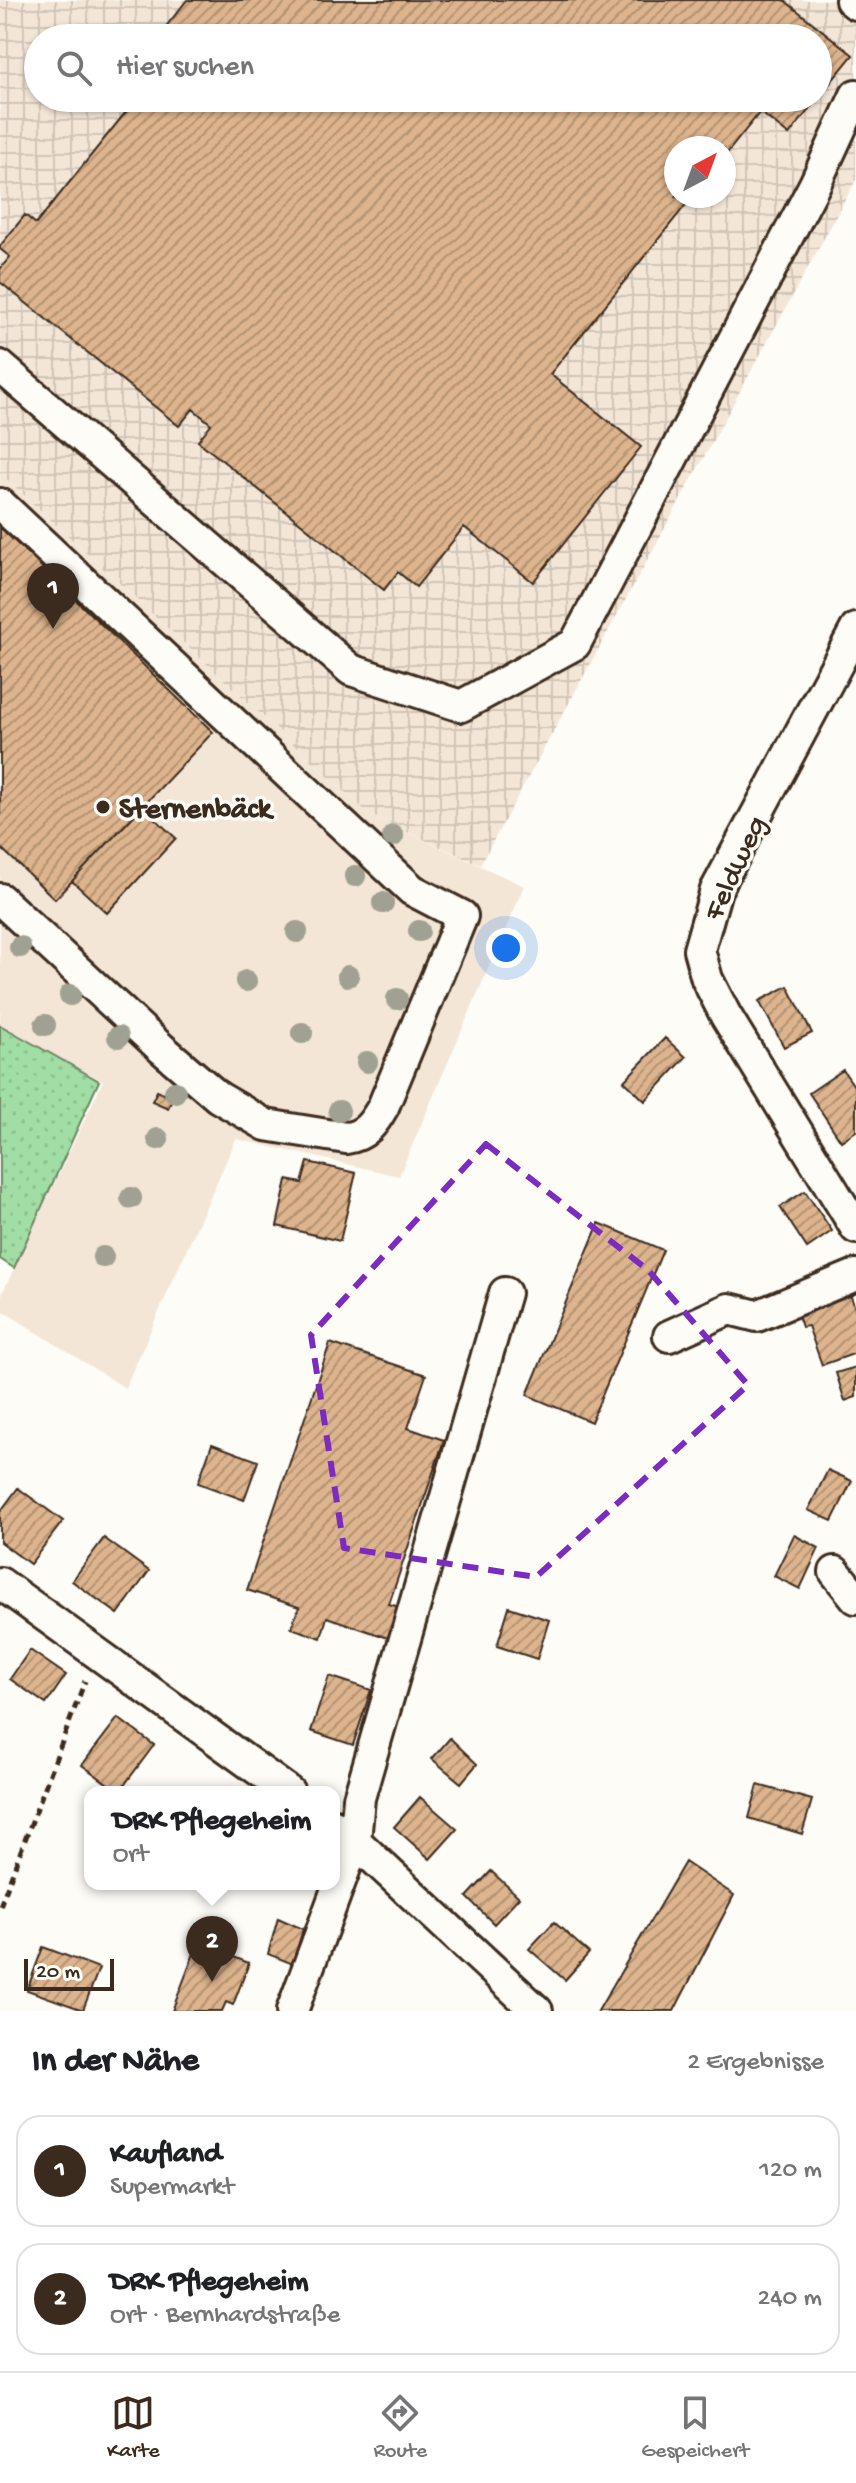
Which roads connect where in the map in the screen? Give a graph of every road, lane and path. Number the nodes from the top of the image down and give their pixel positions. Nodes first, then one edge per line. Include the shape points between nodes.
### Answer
1 (851, 0) edge
2 (856, 4) edge
3 (856, 95) edge
4 (0, 366) edge
5 (0, 504) edge
6 (856, 629) edge
7 (0, 899) edge
8 (856, 1228) edge
9 (856, 1275) edge
10 (505, 1293) dead end
11 (669, 1336) dead end
12 (835, 1572) dead end
13 (0, 1583) edge
14 (856, 1598) edge
15 (95, 1654) junction
16 (281, 1786) edge
17 (345, 1833) edge
18 (328, 1890) edge
19 (0, 1906) edge
20 (292, 2011) edge
21 (537, 2011) edge

1 - 2 street
3 - 4 street via 815,184 575,644 461,706 351,670
5 - 7 street via 412,890 462,916 383,1107 372,1125 346,1138 266,1125 218,1097
6 - 8 street, Feldweg via 716,890 699,950 726,1016
9 - 11 street via 757,1316 729,1309
10 - 17 street
12 - 14 street
13 - 15 street
15 - 16 street
15 - 19 path
17 - 21 street
18 - 20 street

